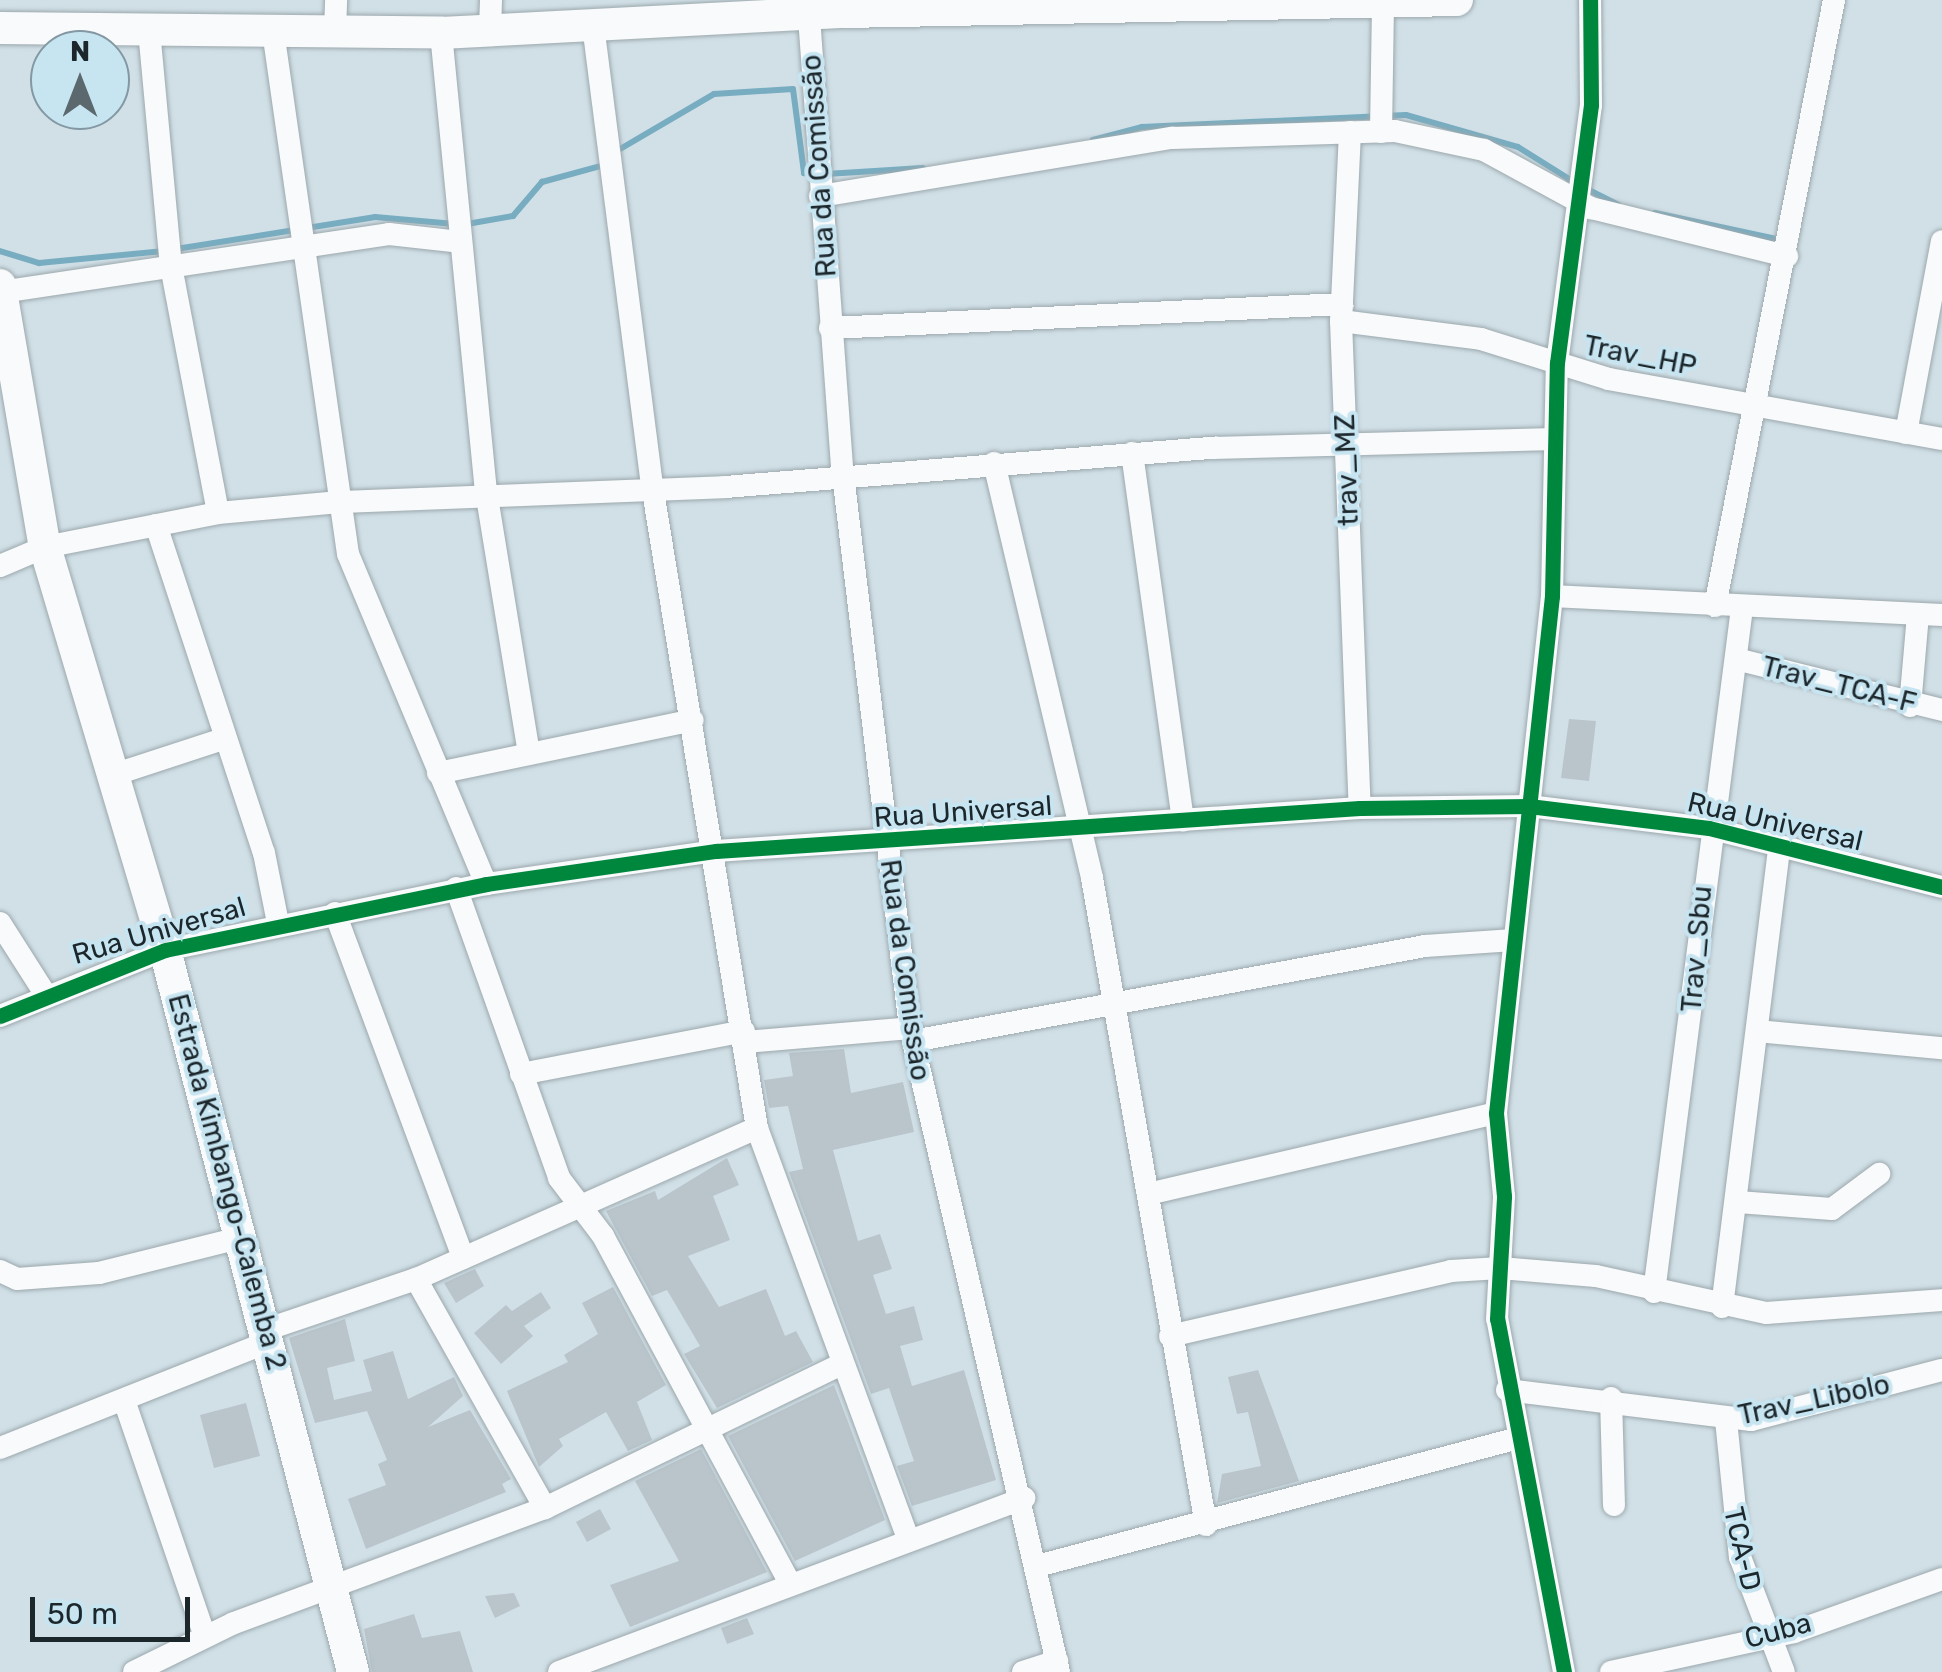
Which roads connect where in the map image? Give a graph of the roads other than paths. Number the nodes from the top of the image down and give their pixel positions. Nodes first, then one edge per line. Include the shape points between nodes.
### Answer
1 (1590, 0) edge
2 (1834, 0) edge
3 (1437, 1) edge
4 (1383, 4) junction
5 (844, 6) edge
6 (700, 10) edge
7 (491, 14) edge
8 (336, 16) edge
9 (808, 16) junction
10 (593, 25) junction
11 (0, 28) edge
12 (150, 30) junction
13 (273, 31) junction
14 (442, 33) junction
15 (1350, 132) junction
16 (1382, 132) junction
17 (820, 196) junction
18 (1581, 202) junction
19 (1942, 241) edge
20 (460, 242) junction
21 (304, 247) junction
22 (1787, 256) junction
23 (171, 266) junction
24 (1, 288) edge
25 (1341, 312) junction
26 (830, 328) junction
27 (1558, 364) junction
28 (1754, 404) junction
29 (1906, 433) junction
30 (1553, 439) junction
31 (1942, 439) edge
32 (1346, 444) junction
33 (1132, 454) junction
34 (994, 463) junction
35 (843, 475) junction
36 (652, 485) junction
37 (486, 491) junction
38 (340, 502) junction
39 (218, 513) junction
40 (156, 525) junction
41 (45, 548) junction
42 (0, 566) edge
43 (1552, 596) junction
44 (1715, 606) junction
45 (1742, 608) junction
46 (1930, 615) edge
47 (1736, 659) junction
48 (1910, 706) junction
49 (1942, 710) edge
50 (693, 720) junction
51 (223, 739) junction
52 (529, 754) junction
53 (438, 773) junction
54 (116, 774) junction
55 (1529, 806) junction
56 (1360, 808) junction
57 (1183, 820) junction
58 (1709, 828) junction
59 (1079, 829) junction
60 (887, 844) junction
61 (1779, 847) junction
62 (716, 851) junction
63 (486, 884) junction
64 (1942, 887) edge
65 (456, 888) junction
66 (334, 913) junction
67 (0, 922) edge
68 (278, 922) junction
69 (1514, 940) junction
70 (165, 950) junction
71 (44, 992) junction
72 (1114, 1010) junction
73 (0, 1016) edge
74 (1757, 1032) junction
75 (912, 1035) junction
76 (744, 1037) junction
77 (1942, 1048) edge
78 (522, 1074) junction
79 (1496, 1113) junction
80 (757, 1128) junction
81 (1879, 1174) dead end
82 (1148, 1194) junction
83 (1738, 1202) junction
84 (581, 1203) junction
85 (243, 1238) junction
86 (463, 1258) junction
87 (1500, 1268) junction
88 (0, 1270) edge
89 (416, 1278) junction
90 (1654, 1292) junction
91 (1942, 1300) edge
92 (1722, 1307) junction
93 (269, 1335) junction
94 (1170, 1336) junction
95 (842, 1364) junction
96 (1942, 1370) edge
97 (1507, 1390) junction
98 (1612, 1398) junction
99 (124, 1400) junction
100 (1726, 1420) junction
101 (706, 1426) junction
102 (1516, 1439) junction
103 (0, 1448) edge
104 (1025, 1498) junction
105 (1614, 1505) dead end
106 (545, 1508) junction
107 (1206, 1525) junction
108 (908, 1539) junction
109 (1040, 1565) junction
110 (1942, 1578) edge
111 (790, 1585) junction
112 (336, 1589) junction
113 (205, 1637) junction
114 (1765, 1637) junction
115 (1058, 1667) edge
116 (134, 1672) edge
117 (352, 1672) edge
118 (559, 1672) edge
119 (1024, 1672) edge
120 (1564, 1672) edge
121 (1611, 1672) edge
122 (1784, 1672) edge

1 - 18 street
2 - 22 street
3 - 4 street
4 - 5 street
4 - 16 street
5 - 9 street
6 - 9 street
6 - 10 street
7 - 10 street
7 - 14 street
8 - 13 street
8 - 14 street
9 - 17 street, Rua da Comissão
10 - 36 street
11 - 12 street
12 - 13 street
12 - 23 street
13 - 21 street
14 - 20 street
15 - 16 street
15 - 17 street via 1172,138
15 - 25 street, trav_MZ
16 - 18 street via 1484,150
17 - 26 street, Rua da Comissão
18 - 22 street
18 - 27 street
19 - 29 street
20 - 21 street via 389,234
20 - 37 street
21 - 23 street
21 - 38 street
22 - 28 street
23 - 24 street
23 - 39 street
24 - 41 street, Estrada Kimbango-Calemba 2
25 - 26 street, Trav_HP
25 - 27 street, Trav_HP via 1481,338
25 - 32 street, trav_MZ
26 - 35 street, Rua da Comissão
27 - 28 street, Trav_HP
27 - 30 street
28 - 29 street, Trav_HP
28 - 44 street
29 - 31 street, Trav_HP
30 - 32 street
30 - 43 street
32 - 33 street
32 - 56 street, trav_MZ
33 - 34 street
33 - 57 street
34 - 35 street
34 - 59 street
35 - 36 street
35 - 60 street, Rua da Comissão
36 - 37 street
36 - 50 street
37 - 38 street
37 - 52 street
38 - 39 street
38 - 53 street via 358,592
39 - 40 street
40 - 41 street
40 - 51 street
41 - 42 street
41 - 54 street, Estrada Kimbango-Calemba 2
43 - 44 street
43 - 55 street
44 - 45 street
45 - 46 street
45 - 47 street, Trav_Sbu
46 - 48 street
47 - 48 street, Trav_TCA-F
47 - 58 street, Trav_Sbu
48 - 49 street, Trav_TCA-F
50 - 52 street
50 - 62 street
51 - 54 street
51 - 68 street via 264,853
52 - 53 street
53 - 63 street
54 - 70 street, Estrada Kimbango-Calemba 2
55 - 56 street, Rua Universal
55 - 58 street, Rua Universal
55 - 69 street
56 - 57 street, Rua Universal
57 - 59 street, Rua Universal
58 - 61 street, Rua Universal
58 - 90 street, Trav_Sbu
59 - 60 street, Rua Universal
59 - 72 street
60 - 62 street, Rua Universal
60 - 75 street, Rua da Comissão
61 - 64 street, Rua Universal
61 - 74 street
62 - 63 street, Rua Universal
62 - 76 street
63 - 65 street, Rua Universal
65 - 66 street, Rua Universal
65 - 78 street
66 - 68 street, Rua Universal
66 - 86 street
67 - 71 street
68 - 70 street, Rua Universal
69 - 72 street via 1425,946
69 - 79 street
70 - 71 street, Rua Universal
70 - 85 street, Estrada Kimbango-Calemba 2
71 - 73 street, Rua Universal
72 - 75 street
72 - 82 street
74 - 77 street
74 - 83 street
75 - 76 street
75 - 104 street, Rua da Comissão via 958,1264
76 - 78 street
76 - 80 street
78 - 84 street via 558,1178
79 - 82 street
79 - 87 street
80 - 84 street
80 - 95 street
81 - 83 street via 1832,1209
82 - 94 street
83 - 92 street
84 - 86 street
84 - 101 street
85 - 88 street via 99,1273 17,1278
85 - 93 street, Estrada Kimbango-Calemba 2
86 - 89 street
87 - 90 street
87 - 94 street via 1450,1271
87 - 97 street
89 - 93 street
89 - 106 street
90 - 92 street
91 - 92 street via 1809,1314
93 - 99 street
93 - 112 street, Estrada Kimbango-Calemba 2
94 - 107 street
95 - 101 street
95 - 108 street
96 - 100 street, Trav_Libolo
97 - 98 street, Trav_Libolo
97 - 102 street
98 - 100 street, Trav_Libolo
98 - 105 street
99 - 103 street
99 - 113 street
100 - 114 street, TCA-D via 1734,1523
101 - 106 street
101 - 111 street
102 - 107 street via 1389,1466
102 - 120 street
104 - 108 street
104 - 109 street, Rua da Comissão
106 - 112 street
107 - 109 street
108 - 111 street
109 - 115 street, Rua da Comissão
110 - 114 street, Cuba
111 - 118 street
112 - 113 street
112 - 117 street, Estrada Kimbango-Calemba 2
113 - 116 street
114 - 121 street, Cuba
114 - 122 street, TCA-D
115 - 119 street

